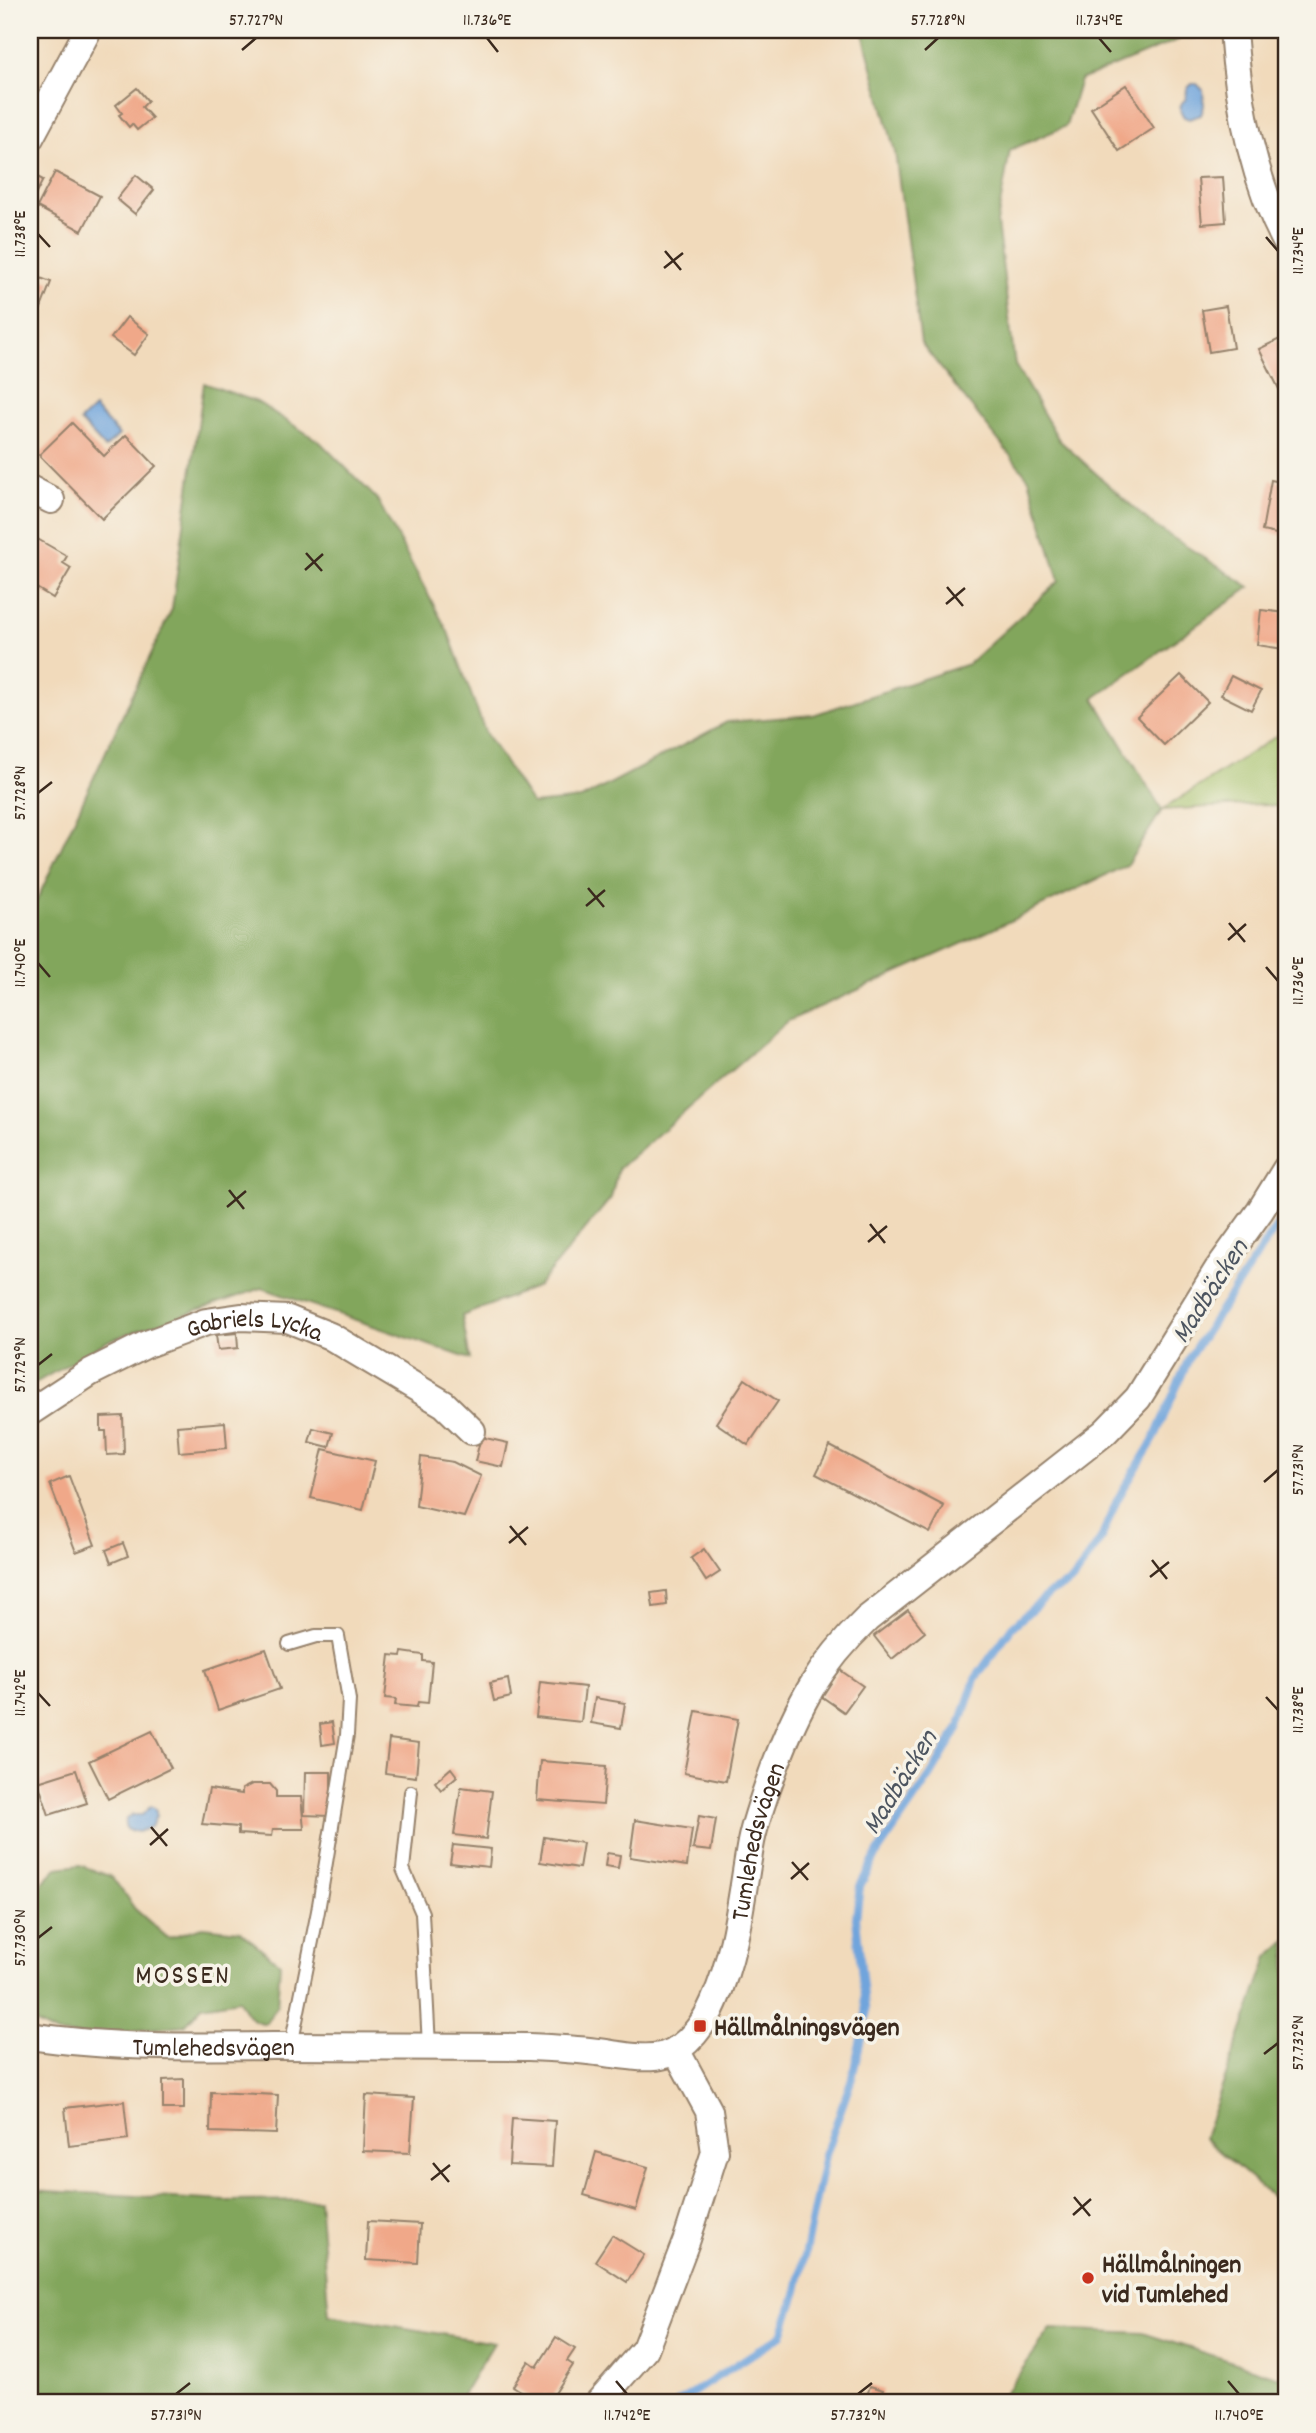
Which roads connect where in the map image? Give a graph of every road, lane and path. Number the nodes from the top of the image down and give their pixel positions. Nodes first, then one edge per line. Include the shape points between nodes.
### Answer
1 (88, 30) edge
2 (1233, 30) edge
3 (30, 138) edge
4 (1286, 242) edge
5 (1286, 1169) edge
6 (30, 1412) edge
7 (472, 1431) dead end
8 (289, 1644) dead end
9 (411, 1792) dead end
10 (30, 2036) edge
11 (291, 2046) junction
12 (429, 2046) junction
13 (676, 2050) junction
14 (598, 2403) edge

1 - 3 street
2 - 4 street via 1236,79 1246,123 1262,187
5 - 13 street, Tumlehedsvägen via 1138,1398 1105,1432 867,1619 818,1674 798,1709 766,1791 728,1966 714,2004
6 - 7 street, Gabriels Lycka via 91,1372 206,1322 241,1317 288,1319 330,1336 444,1404
8 - 11 lane via 316,1636 338,1636 349,1700 318,1911
9 - 12 lane via 403,1869 422,1913
10 - 11 street, Tumlehedsvägen via 164,2046
11 - 12 street, Tumlehedsvägen
12 - 13 street, Tumlehedsvägen via 565,2048 647,2057
13 - 14 street via 709,2111 715,2152 645,2349

